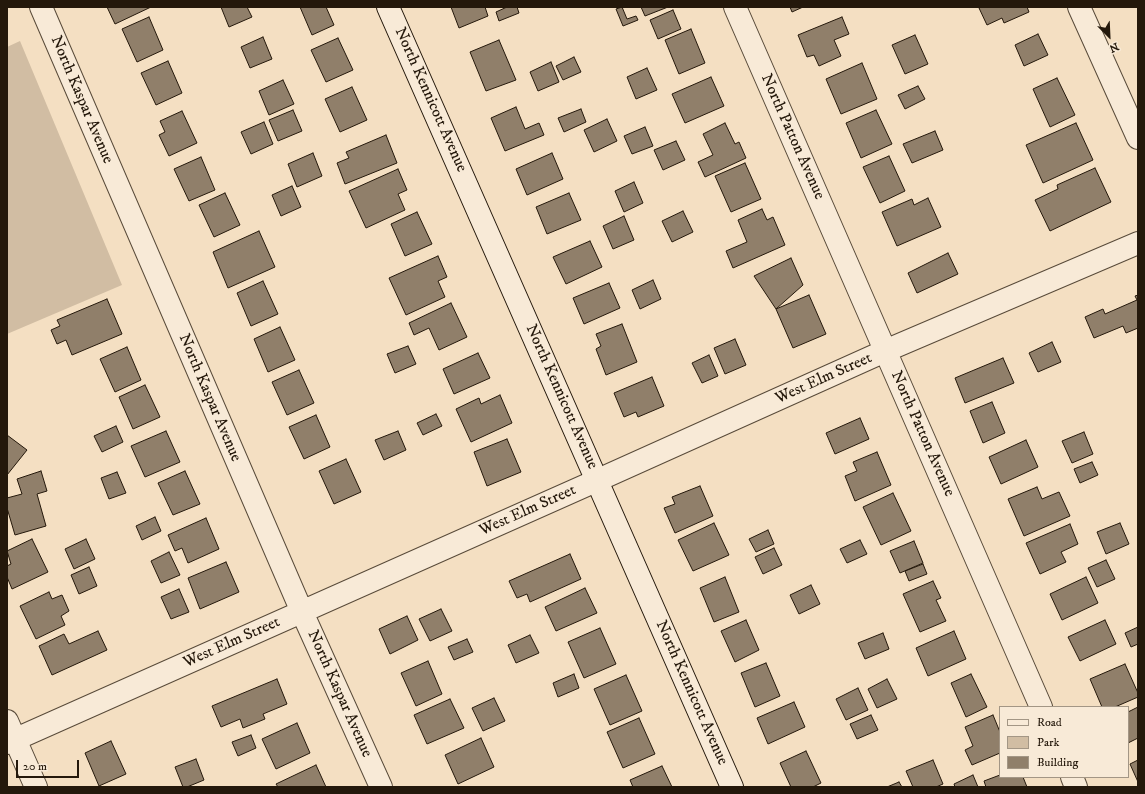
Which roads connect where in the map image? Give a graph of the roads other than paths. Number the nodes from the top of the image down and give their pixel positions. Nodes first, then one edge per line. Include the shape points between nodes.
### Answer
1 (41, 7) edge
2 (388, 7) edge
3 (735, 7) edge
4 (1079, 7) edge
5 (1138, 138) edge
6 (1138, 243) edge
7 (885, 351) junction
8 (598, 480) junction
9 (302, 612) junction
10 (1041, 706) edge
11 (10, 734) edge
12 (36, 787) edge
13 (381, 787) edge
14 (732, 787) edge

1 - 9 street, North Kaspar Avenue
2 - 8 street, North Kennicott Avenue
3 - 7 street, North Patton Avenue
4 - 5 street
6 - 7 street, West Elm Street
7 - 8 street, West Elm Street
7 - 10 street, North Patton Avenue
8 - 9 street, West Elm Street
8 - 14 street, North Kennicott Avenue
9 - 11 street, West Elm Street
9 - 13 street, North Kaspar Avenue
11 - 12 street

